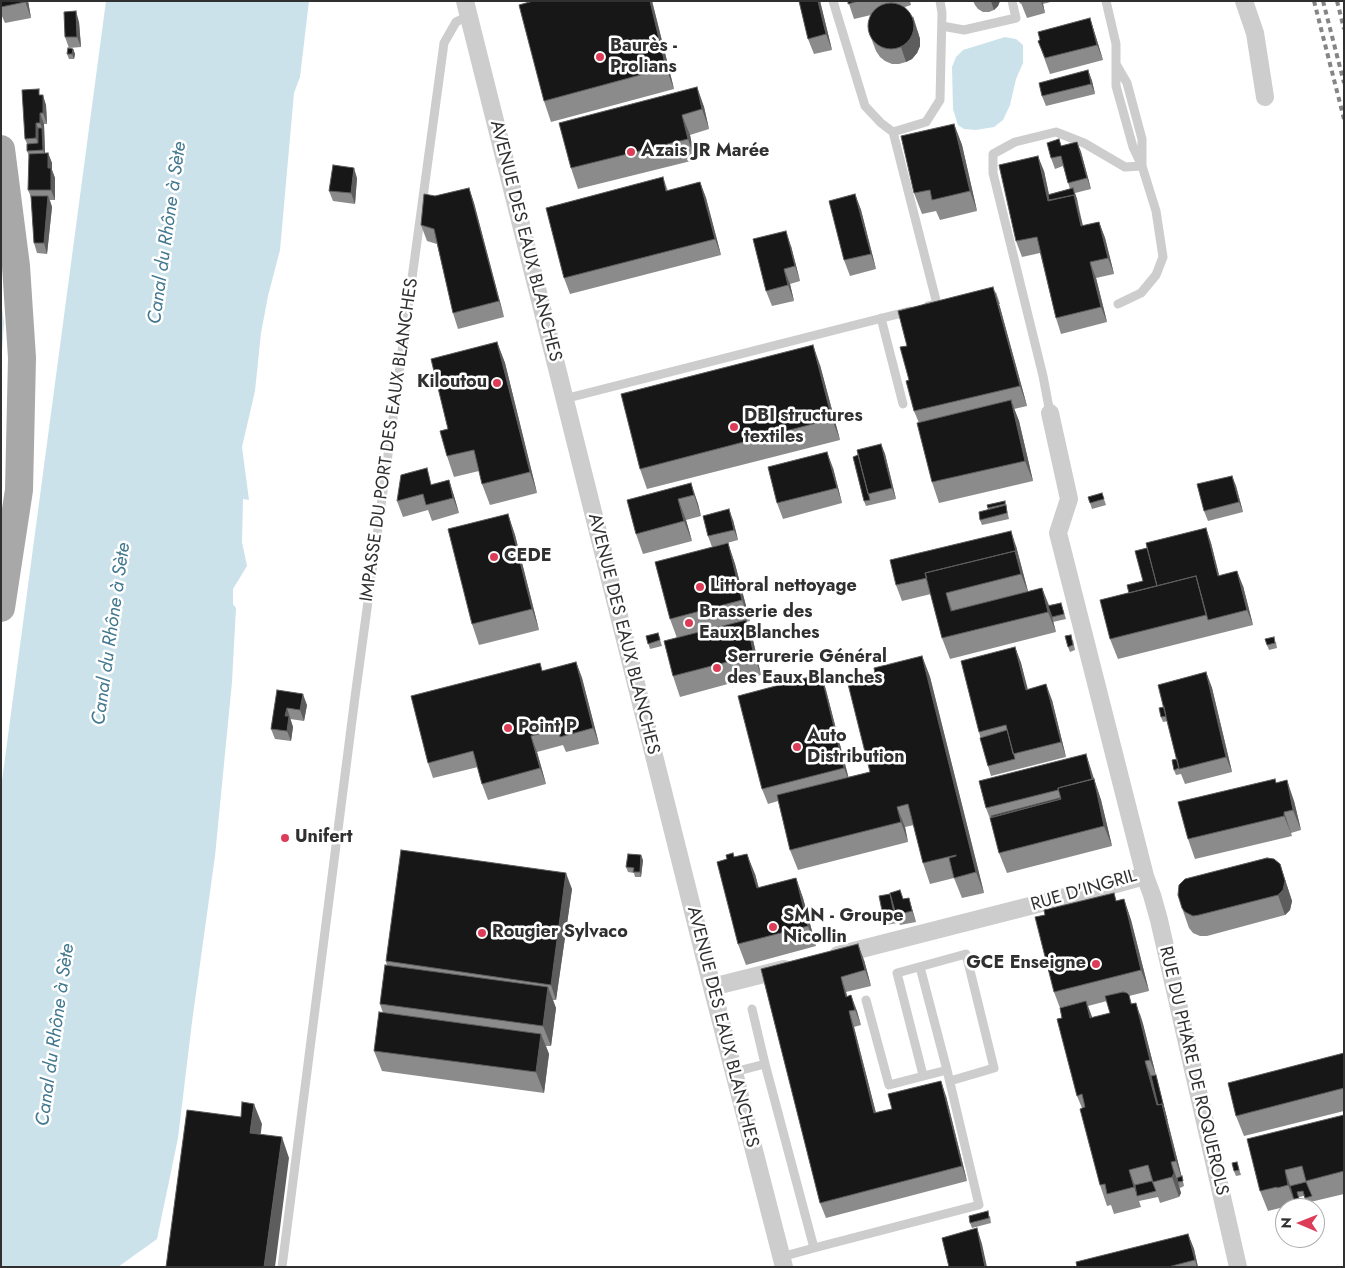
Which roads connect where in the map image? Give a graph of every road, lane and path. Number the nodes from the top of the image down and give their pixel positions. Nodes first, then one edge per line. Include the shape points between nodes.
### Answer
1 (833, 1) edge
2 (940, 1) edge
3 (1012, 1) edge
4 (1106, 1) edge
5 (1244, 1) edge
6 (467, 8) edge
7 (942, 26) junction
8 (1265, 97) dead end
9 (893, 132) junction
10 (1, 149) edge
11 (1142, 166) junction
12 (1118, 304) dead end
13 (881, 318) junction
14 (564, 400) junction
15 (904, 404) dead end
16 (1050, 413) joint
17 (1, 608) edge
18 (1145, 876) junction
19 (819, 960) edge
20 (800, 965) edge
21 (920, 967) junction
22 (712, 987) junction
23 (866, 1000) dead end
24 (752, 1009) dead end
25 (765, 1064) junction
26 (946, 1070) junction
27 (734, 1072) junction
28 (923, 1075) junction
29 (950, 1081) junction
30 (814, 1248) junction
31 (782, 1262) edge
32 (282, 1267) edge
33 (1238, 1267) edge

1 - 9 lane via 865,106
2 - 7 lane
3 - 7 lane via 1016,18 964,30
4 - 11 lane via 1116,44 1116,86 1132,148
5 - 8 street via 1255,33
6 - 14 street, AVENUE DES EAUX BLANCHES
6 - 32 lane, IMPASSE DU PORT DES EAUX BLANCHES via 444,43
7 - 9 lane via 940,100 926,122
9 - 13 lane via 937,304
10 - 17 main road via 16,266 22,358 18,490
11 - 12 lane via 1156,211 1163,257 1156,275 1141,293
11 - 16 lane via 1126,167 1084,143 1056,132 1016,142 993,154 993,173 1044,376
13 - 14 lane
13 - 15 lane
14 - 22 street, AVENUE DES EAUX BLANCHES
16 - 18 street, RUE D'INGRIL via 1069,499 1058,533
18 - 19 street, RUE D'INGRIL
18 - 33 street, RUE DU PHARE DE ROQUEROLS via 1159,920
20 - 22 street
21 - 26 lane
21 - 28 lane via 897,974
21 - 29 lane via 966,954 994,1068
22 - 27 street, AVENUE DES EAUX BLANCHES
23 - 28 lane via 889,1085
24 - 25 lane
25 - 27 lane
25 - 30 lane
26 - 28 lane
26 - 29 lane
27 - 31 street, AVENUE DES EAUX BLANCHES
29 - 30 lane via 979,1205
30 - 31 lane

